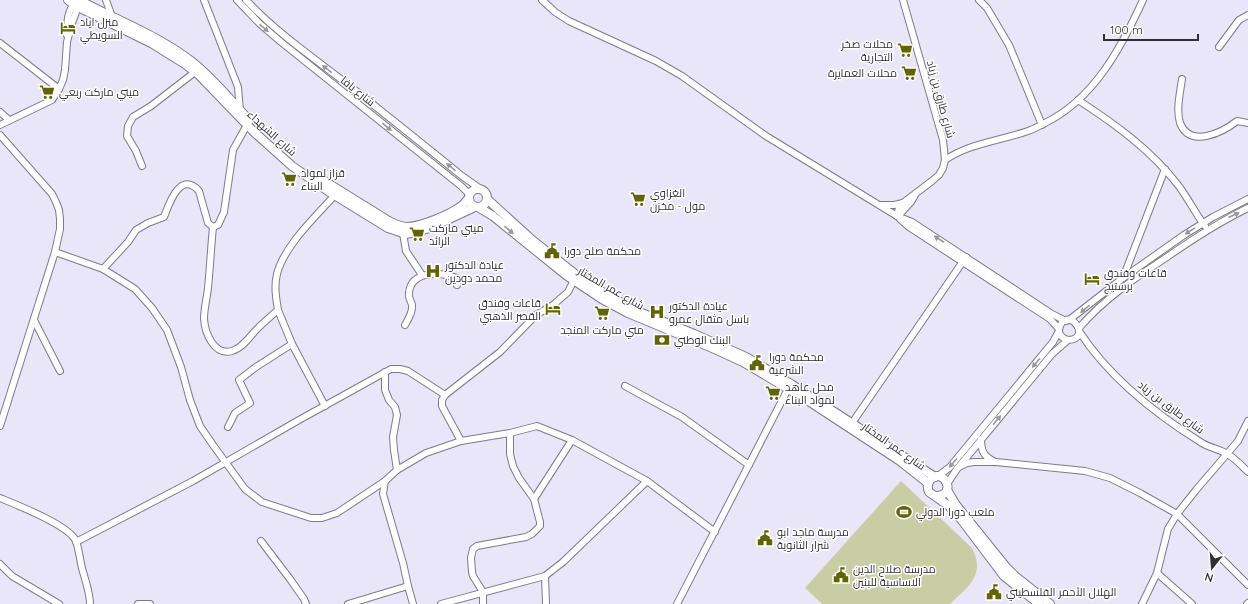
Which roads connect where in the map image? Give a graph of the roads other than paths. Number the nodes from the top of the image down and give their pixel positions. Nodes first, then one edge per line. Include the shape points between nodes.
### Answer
1 (106, 0) edge
2 (204, 0) edge
3 (237, 0) edge
4 (246, 0) edge
5 (542, 0) edge
6 (903, 0) edge
7 (979, 0) edge
8 (1143, 0) edge
9 (76, 2) edge
10 (1248, 15) edge
11 (112, 17) junction
12 (0, 43) edge
13 (1218, 47) dead end
14 (195, 72) junction
15 (1182, 79) dead end
16 (59, 89) junction
17 (1078, 100) junction
18 (0, 112) edge
19 (240, 115) junction
20 (9, 120) junction
21 (1248, 123) edge
22 (0, 125) edge
23 (247, 125) junction
24 (1042, 125) junction
25 (0, 135) edge
26 (946, 160) junction
27 (142, 166) dead end
28 (1165, 169) junction
29 (482, 190) junction
30 (335, 195) junction
31 (469, 197) junction
32 (487, 199) junction
33 (1248, 199) edge
34 (905, 204) junction
35 (879, 205) junction
36 (477, 207) junction
37 (1248, 208) edge
38 (897, 216) junction
39 (912, 222) junction
40 (1203, 223) junction
41 (213, 227) junction
42 (1208, 230) junction
43 (403, 233) junction
44 (55, 252) junction
45 (964, 260) junction
46 (103, 269) junction
47 (422, 275) junction
48 (1123, 278) junction
49 (574, 280) junction
50 (457, 285) dead end
51 (278, 310) junction
52 (34, 320) junction
53 (1068, 320) junction
54 (405, 325) dead end
55 (1059, 330) junction
56 (1079, 330) junction
57 (1069, 340) junction
58 (292, 344) junction
59 (1090, 348) junction
60 (60, 370) dead end
61 (385, 372) junction
62 (625, 386) dead end
63 (790, 386) junction
64 (444, 395) junction
65 (325, 406) junction
66 (1248, 421) edge
67 (850, 425) junction
68 (0, 426) edge
69 (228, 427) dead end
70 (510, 433) junction
71 (981, 439) junction
72 (572, 440) junction
73 (461, 441) junction
74 (1227, 453) junction
75 (225, 462) junction
76 (996, 462) junction
77 (749, 465) junction
78 (959, 467) junction
79 (397, 470) junction
80 (1248, 472) edge
81 (936, 477) junction
82 (647, 481) junction
83 (385, 482) junction
84 (928, 483) junction
85 (947, 487) junction
86 (936, 496) junction
87 (0, 498) edge
88 (534, 499) junction
89 (1177, 514) junction
90 (715, 532) junction
91 (261, 541) dead end
92 (76, 542) junction
93 (0, 566) edge
94 (1157, 573) junction
95 (545, 576) junction
96 (408, 586) junction
97 (1248, 586) edge
98 (483, 592) junction
99 (59, 604) edge
100 (90, 604) edge
101 (138, 604) edge
102 (150, 604) edge
103 (306, 604) edge
104 (348, 604) edge
105 (413, 604) edge
106 (441, 604) edge
107 (483, 604) edge
108 (546, 604) edge
109 (677, 604) edge
110 (1039, 604) edge
111 (1050, 604) edge
112 (1142, 604) edge
113 (1192, 604) edge

1 - 11 street
2 - 19 street via 238,87
3 -> 31 street, شارع يافا via 281,42 461,186
29 -> 4 street, شارع يافا via 290,40
5 - 35 street via 569,20 682,76 766,136
6 - 26 street, شارع طارق بن زياد via 943,140
7 - 24 street via 988,8 1009,45
8 - 17 street via 1114,56 1098,80
9 - 11 main road, شارع الشهداء
9 - 14 main road, شارع الشهداء via 153,44
9 - 16 street via 68,18 65,70
10 - 13 street via 1239,20
11 - 19 main road, شارع الشهداء via 149,35 190,60 203,71
12 - 16 street
14 - 19 main road, شارع الشهداء
14 - 27 street via 133,117 126,136
15 - 21 street via 1179,114 1185,131 1192,136 1210,136 1237,121
16 - 20 street via 52,100
17 - 24 street via 1059,116
17 - 28 street via 1133,139
18 - 20 street
19 - 23 main road, شارع الشهداء
19 - 31 main road, شارع الشهداء via 296,162 397,225 422,225 461,206
20 - 22 street
23 - 30 main road, شارع الشهداء via 292,166
23 - 41 street via 233,150 224,212 218,225
24 - 26 street via 1030,131 963,150
25 - 44 street via 52,194 56,202 60,229
26 - 34 street via 939,175 908,198
28 - 40 street
28 - 48 street
29 - 31 main road via 473,190
29 - 32 main road
30 - 43 main road, شارع الشهداء via 388,228
30 - 51 street via 302,232 281,261 275,288
31 - 36 main road via 471,203
32 - 36 main road via 483,206
32 - 63 main road, شارع عمر المختار via 532,240 599,290 634,310 746,357
33 - 40 street
34 - 35 street
34 - 38 street via 899,208
34 - 39 street
35 - 38 street
36 - 43 main road via 430,228
36 -> 49 main road, شارع عمر المختار via 493,216
42 -> 37 street
38 - 39 street
38 - 45 street via 909,227
45 -> 39 street
40 - 42 street
40 -> 48 street
41 - 46 street via 208,223 198,191 191,185 181,186 175,191 164,217 136,230
41 - 51 street via 204,318 206,330 213,344 222,351 234,351
42 - 56 street via 1132,280 1092,313
43 - 47 street via 406,251
44 - 46 street
44 - 52 street
45 - 53 street via 1052,314
45 - 55 street via 1050,319
45 - 67 street
46 - 75 street via 135,289 167,330 200,426
47 - 50 street via 447,274 457,278
47 - 54 street via 415,280 409,291 412,306
48 -> 53 street
49 - 63 main road, شارع عمر المختار via 628,313 736,359
49 - 64 street via 568,292 536,315 500,352
51 - 58 street
52 - 60 street
52 - 68 street
53 - 55 street via 1060,325
53 - 56 street via 1076,323
55 - 57 street via 1062,338
55 -> 81 street via 1053,342 950,467
56 - 57 street via 1076,337
56 - 59 street
57 - 59 street
71 -> 57 street via 1052,354
58 - 65 street
58 - 69 street via 239,380 250,403 235,413
59 - 74 street, شارع طارق بن زياد via 1131,391 1166,419 1204,444
61 - 64 street via 400,369 408,371
61 - 65 street
61 - 79 street via 385,390 397,415 393,437
62 - 77 street via 682,417
63 - 67 main road, شارع عمر المختار
63 - 77 street
64 - 73 street via 442,406
65 - 75 street
66 - 74 street via 1238,441
67 - 81 main road, شارع عمر المختار
67 - 84 main road, شارع عمر المختار
70 - 72 street via 537,426
70 - 73 street
70 - 88 street via 513,466
71 - 76 street via 985,455
71 - 78 street
72 - 82 street
72 - 88 street
73 - 79 street via 426,453
74 - 80 street, شارع طارق بن زياد
74 - 89 street
75 - 83 street via 245,489 262,502 311,518 322,518 337,513
75 - 92 street
76 - 78 street via 974,462
76 - 89 street via 1085,471 1110,478
77 - 90 street
78 - 85 street
79 - 83 street
81 - 84 main road
81 - 85 main road via 944,479
82 - 90 street
82 - 95 street via 563,562
83 - 96 street via 383,494
84 - 86 main road via 929,492
85 - 86 main road via 943,495
85 - 111 main road via 956,505 1006,567
86 - 110 main road via 961,519 1004,576
87 - 92 street via 50,521 72,534
88 - 98 street via 540,522 538,529 522,538 477,546 473,549 473,576
89 - 94 street via 1168,529
89 - 97 street
90 - 109 street
91 - 103 street via 290,578
92 - 100 street
93 - 99 street
94 - 112 street
94 - 113 street
95 - 98 street
95 - 108 street
96 - 104 street
96 - 105 street
98 - 106 street
98 - 107 street
101 - 102 street

